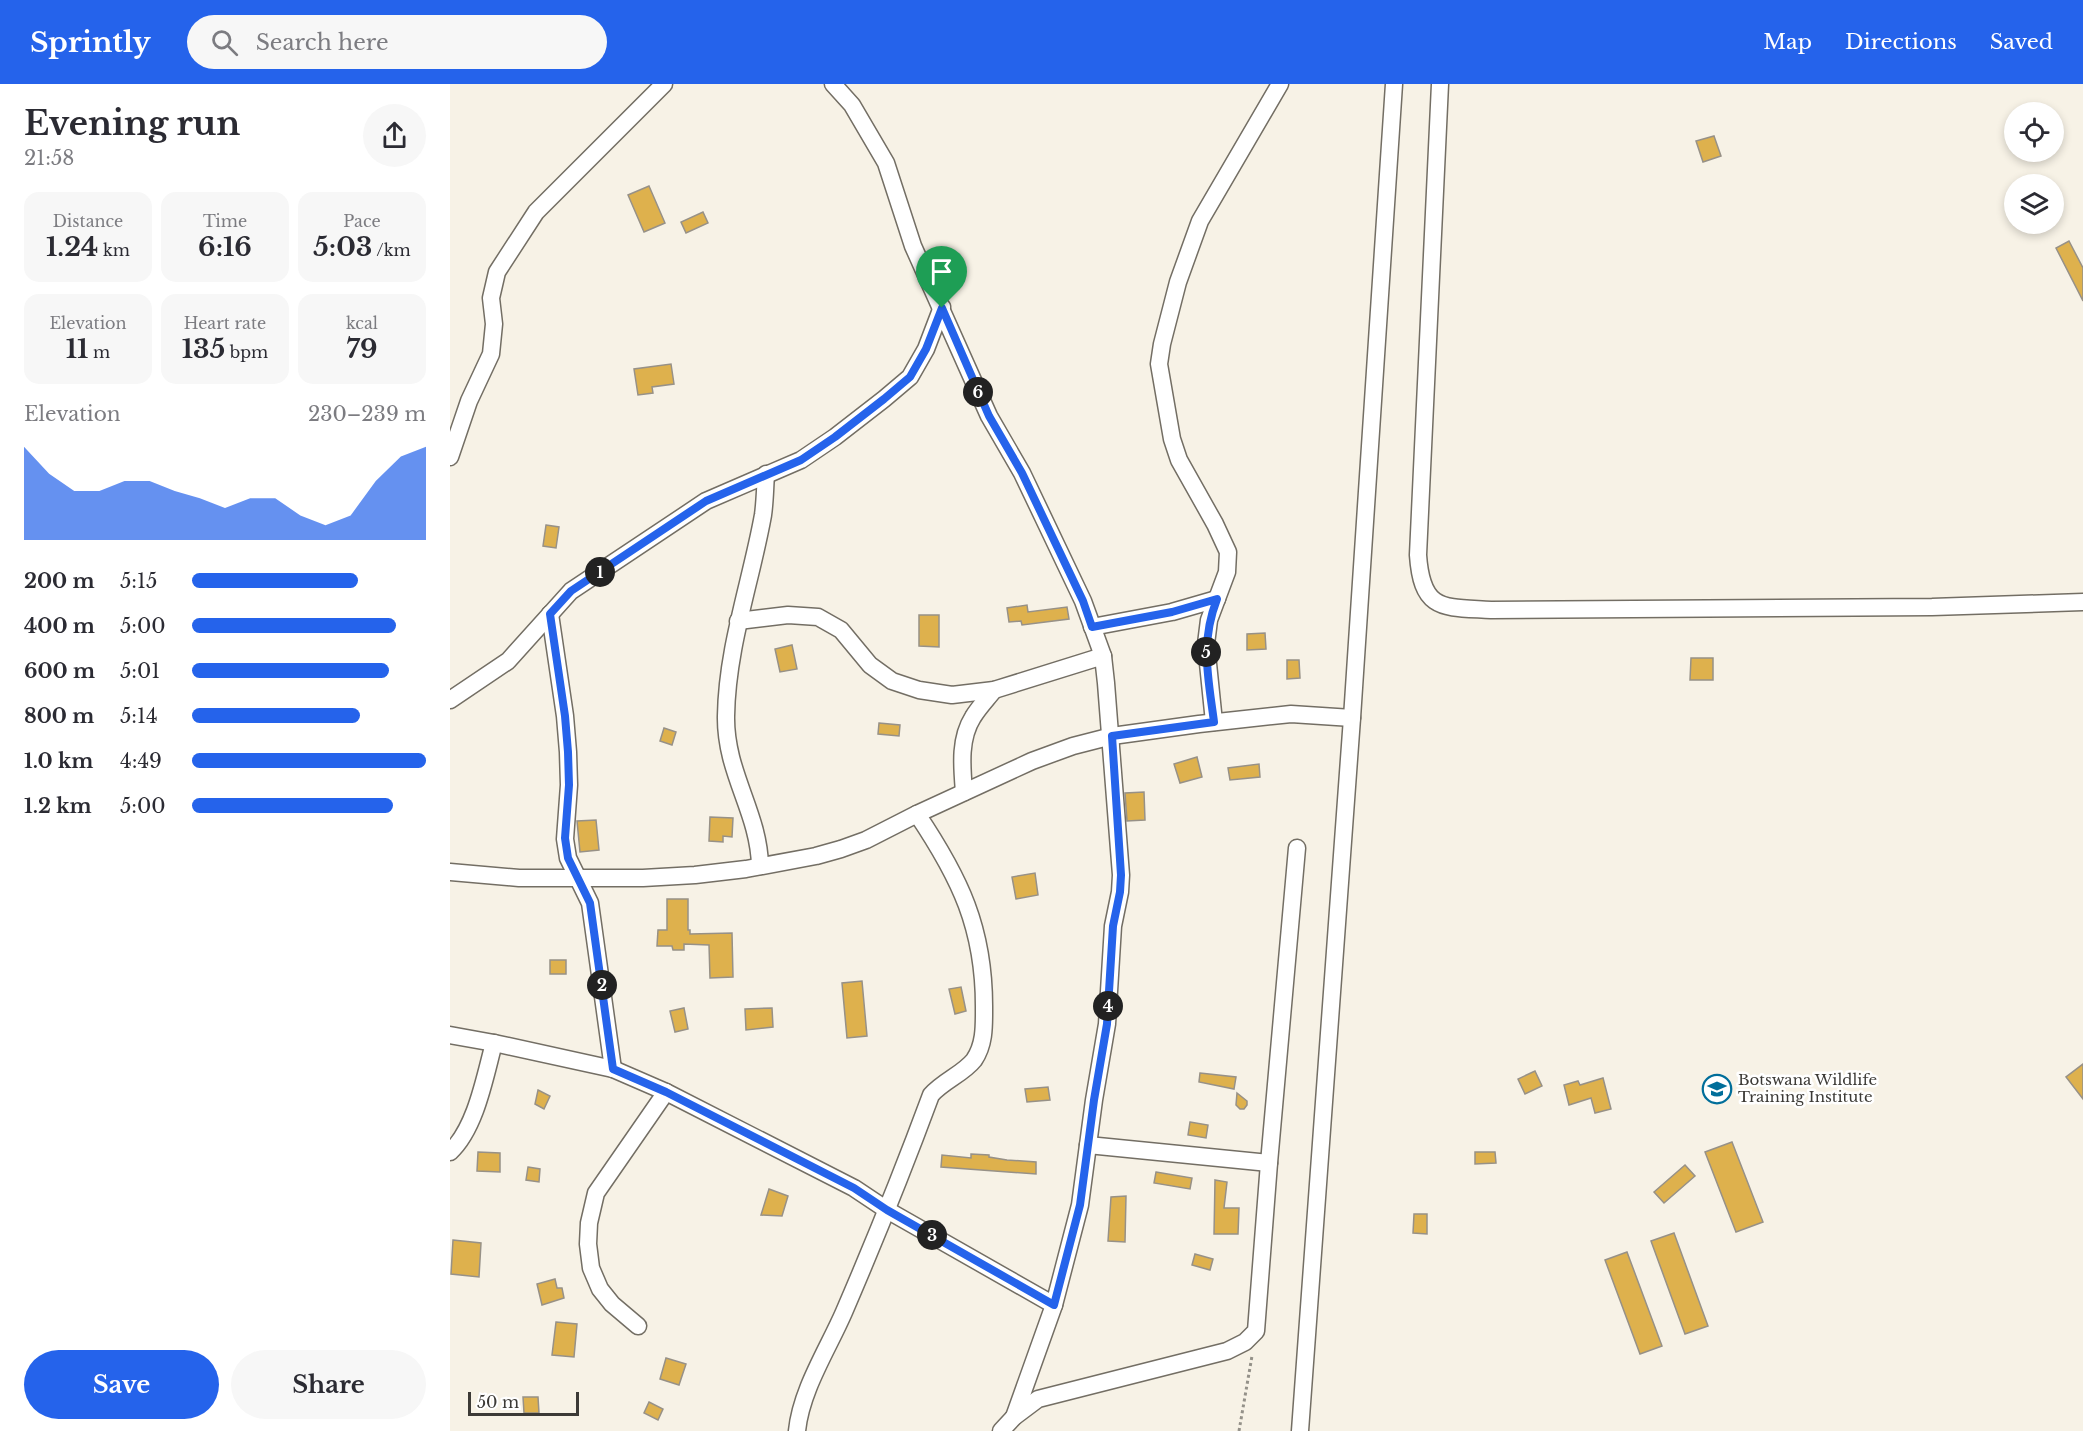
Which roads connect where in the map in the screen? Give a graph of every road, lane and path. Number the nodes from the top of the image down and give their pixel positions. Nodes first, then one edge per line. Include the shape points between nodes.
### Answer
1 (664, 84) edge
2 (833, 84) edge
3 (1280, 84) edge
4 (1394, 84) edge
5 (1440, 84) edge
6 (942, 308) junction
7 (450, 457) edge
8 (766, 474) junction
9 (1217, 599) junction
10 (2083, 602) edge
11 (550, 614) junction
12 (738, 621) junction
13 (1092, 627) junction
14 (1103, 656) junction
15 (994, 690) junction
16 (450, 700) edge
17 (1352, 718) junction
18 (1214, 722) junction
19 (1112, 736) junction
20 (964, 792) junction
21 (916, 814) junction
22 (1297, 848) dead end
23 (760, 866) junction
24 (450, 872) edge
25 (576, 877) junction
26 (450, 1035) edge
27 (494, 1043) junction
28 (613, 1069) junction
29 (666, 1092) junction
30 (1088, 1145) junction
31 (450, 1152) edge
32 (1269, 1163) junction
33 (887, 1210) junction
34 (1054, 1305) junction
35 (638, 1326) dead end
36 (1256, 1331) junction
37 (1014, 1417) junction
38 (797, 1431) edge
39 (1001, 1431) edge
40 (1239, 1431) edge
41 (1300, 1431) edge

1 - 7 street via 536,212 497,272 491,298 494,324 490,354
2 - 6 street via 852,105 886,163 913,246
3 - 9 street via 1200,221 1178,282 1159,364 1179,460 1228,552 1227,572
4 - 17 street
5 - 10 street via 1418,555 1419,575 1436,604 1503,610
6 - 8 street via 910,377 801,460
6 - 13 street via 989,416 1022,473
8 - 11 street via 706,501 571,591
8 - 12 street via 763,513
9 - 13 street
9 - 18 street via 1206,644
11 - 16 street via 508,661
11 - 25 street via 568,752 565,838
12 - 15 street via 788,615 818,617 841,630 870,665 892,681 952,695
12 - 23 street via 728,678 728,752 760,845
13 - 14 street
14 - 15 street
14 - 19 street
15 - 20 street via 973,716 964,737
17 - 18 street via 1291,714
17 - 41 street
18 - 19 street
19 - 20 street via 1032,761
19 - 30 street via 1120,892 1113,926 1107,1024
20 - 21 street
21 - 23 street via 841,849
21 - 33 street via 944,855 971,914 984,981 983,1039 974,1060 932,1095
22 - 32 street
23 - 25 street via 695,875
24 - 25 street via 519,878
25 - 28 street via 590,903
26 - 27 street
27 - 28 street
27 - 31 street via 480,1096 463,1136
28 - 29 street
29 - 33 street via 854,1188
29 - 35 street via 596,1193 589,1223 591,1268 600,1289 612,1305
30 - 32 street
30 - 34 street via 1080,1205
32 - 36 street
33 - 34 street
33 - 38 street via 813,1380
34 - 37 street
36 - 37 street via 1227,1351 1038,1400
36 - 40 path
37 - 39 street

